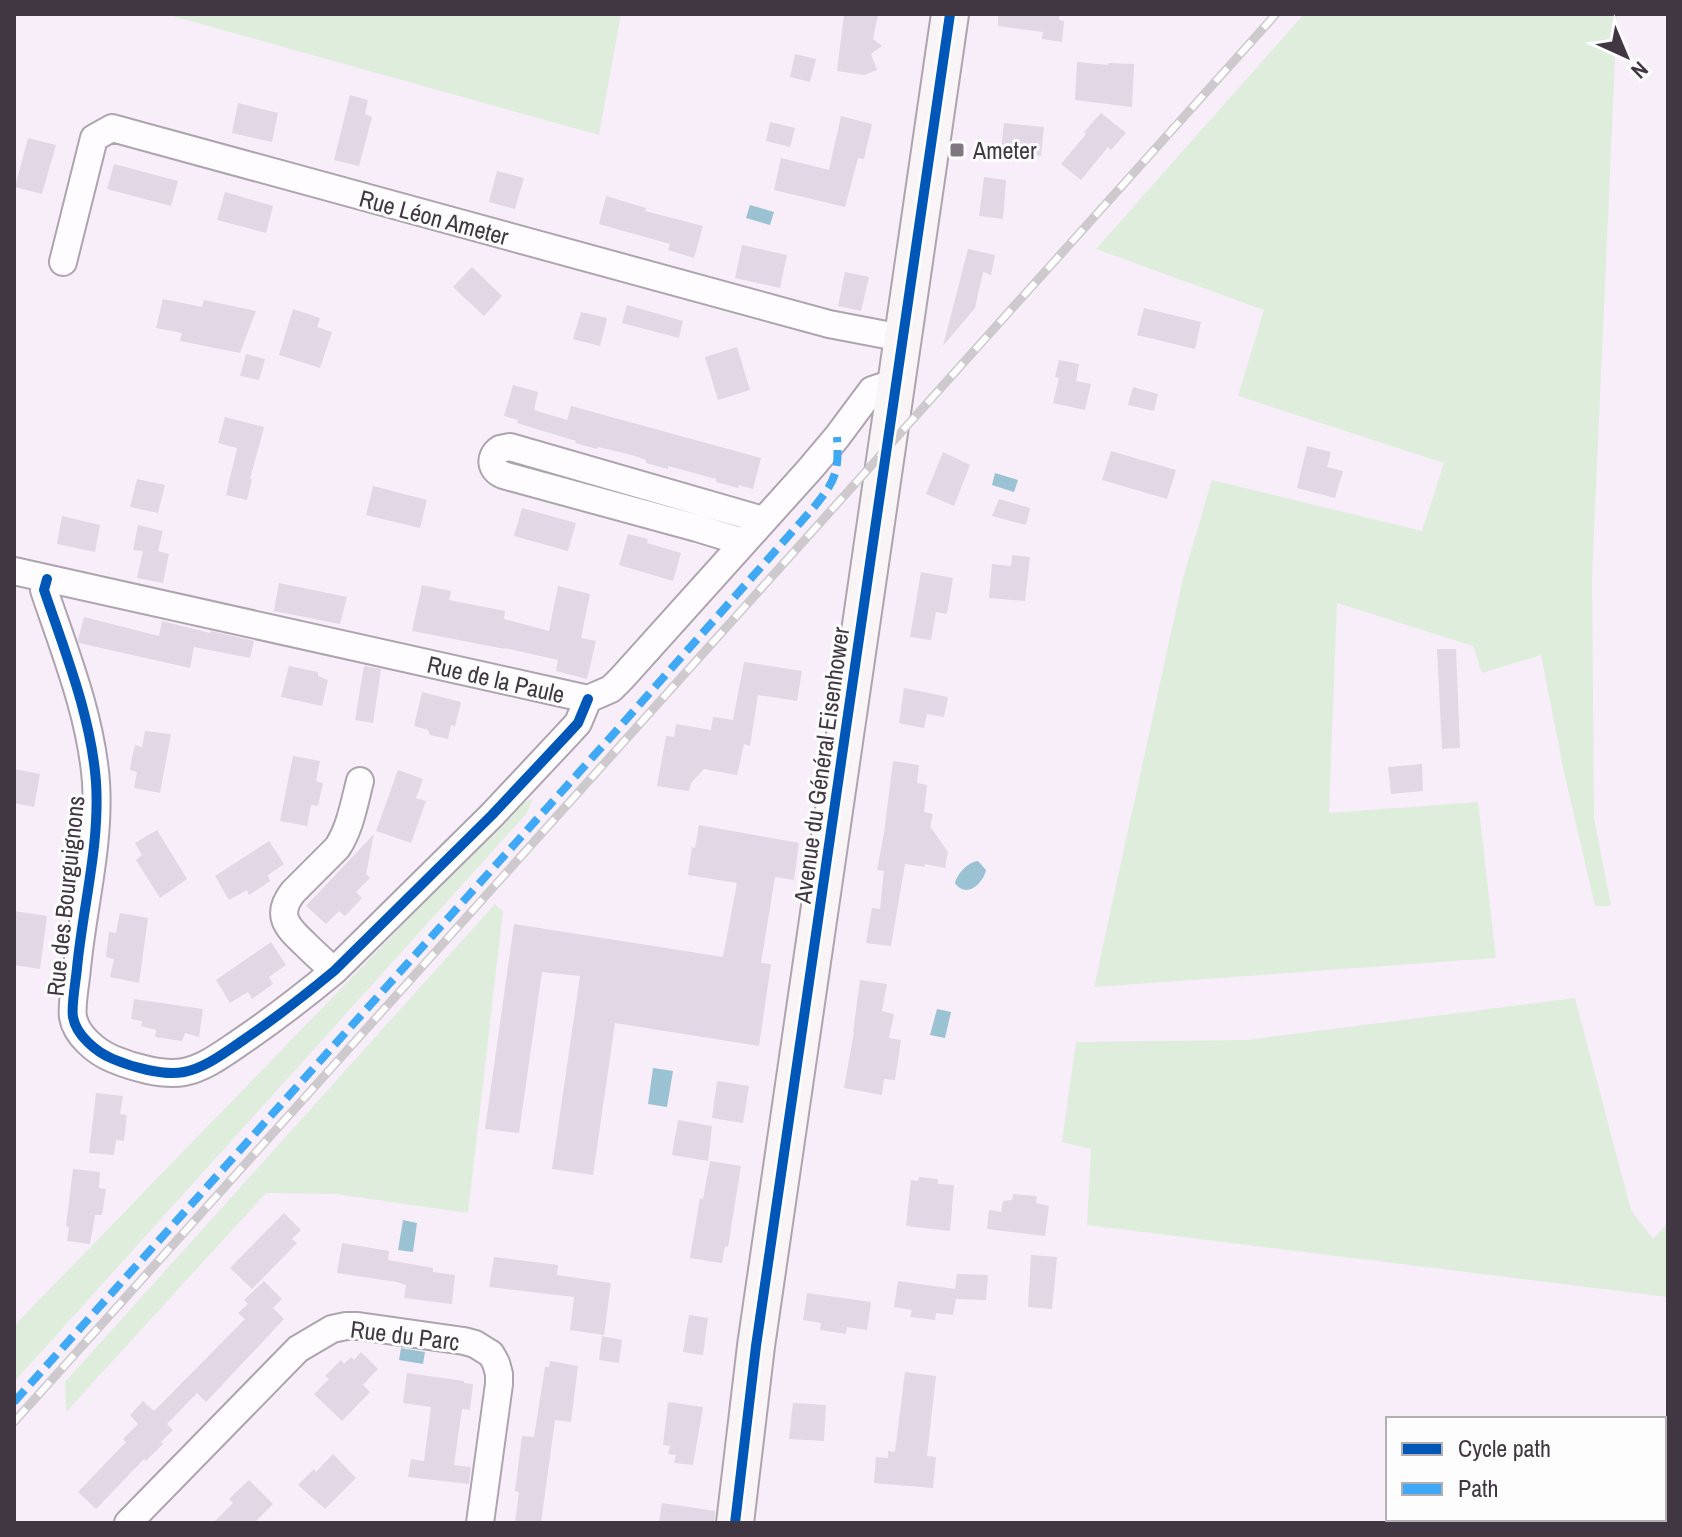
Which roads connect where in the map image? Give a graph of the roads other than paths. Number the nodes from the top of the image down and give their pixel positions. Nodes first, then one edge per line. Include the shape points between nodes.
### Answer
1 (950, 14) edge
2 (63, 262) dead end
3 (902, 338) junction
4 (896, 386) junction
5 (763, 520) junction
6 (743, 542) junction
7 (14, 571) edge
8 (47, 579) junction
9 (588, 699) junction
10 (360, 781) dead end
11 (334, 971) junction
12 (128, 1523) edge
13 (480, 1523) edge
14 (735, 1523) edge

1 - 3 main road, Avenue du Général Eisenhower
2 - 3 street, Rue Léon Ameter via 94,138 112,128 829,324
3 - 4 main road, Avenue du Général Eisenhower
4 - 5 street, Rue de la Paule via 872,390
4 - 14 main road, Avenue du Général Eisenhower via 756,1346
5 - 6 street, Rue de la Paule
5 - 6 street via 510,447 493,457 497,473
6 - 9 street, Rue de la Paule via 622,678
7 - 8 street, Rue de la Paule
8 - 9 street, Rue de la Paule
8 - 11 street, Rue des Bourguignons via 44,590 85,719 96,784 94,856 73,1016 79,1030 107,1057 129,1066 183,1072 221,1055
9 - 11 street, Rue des Bourguignons via 567,735
10 - 11 street via 342,841 284,908 289,928
12 - 13 street, Rue du Parc via 298,1349 332,1329 358,1326 464,1341 491,1354 499,1384

